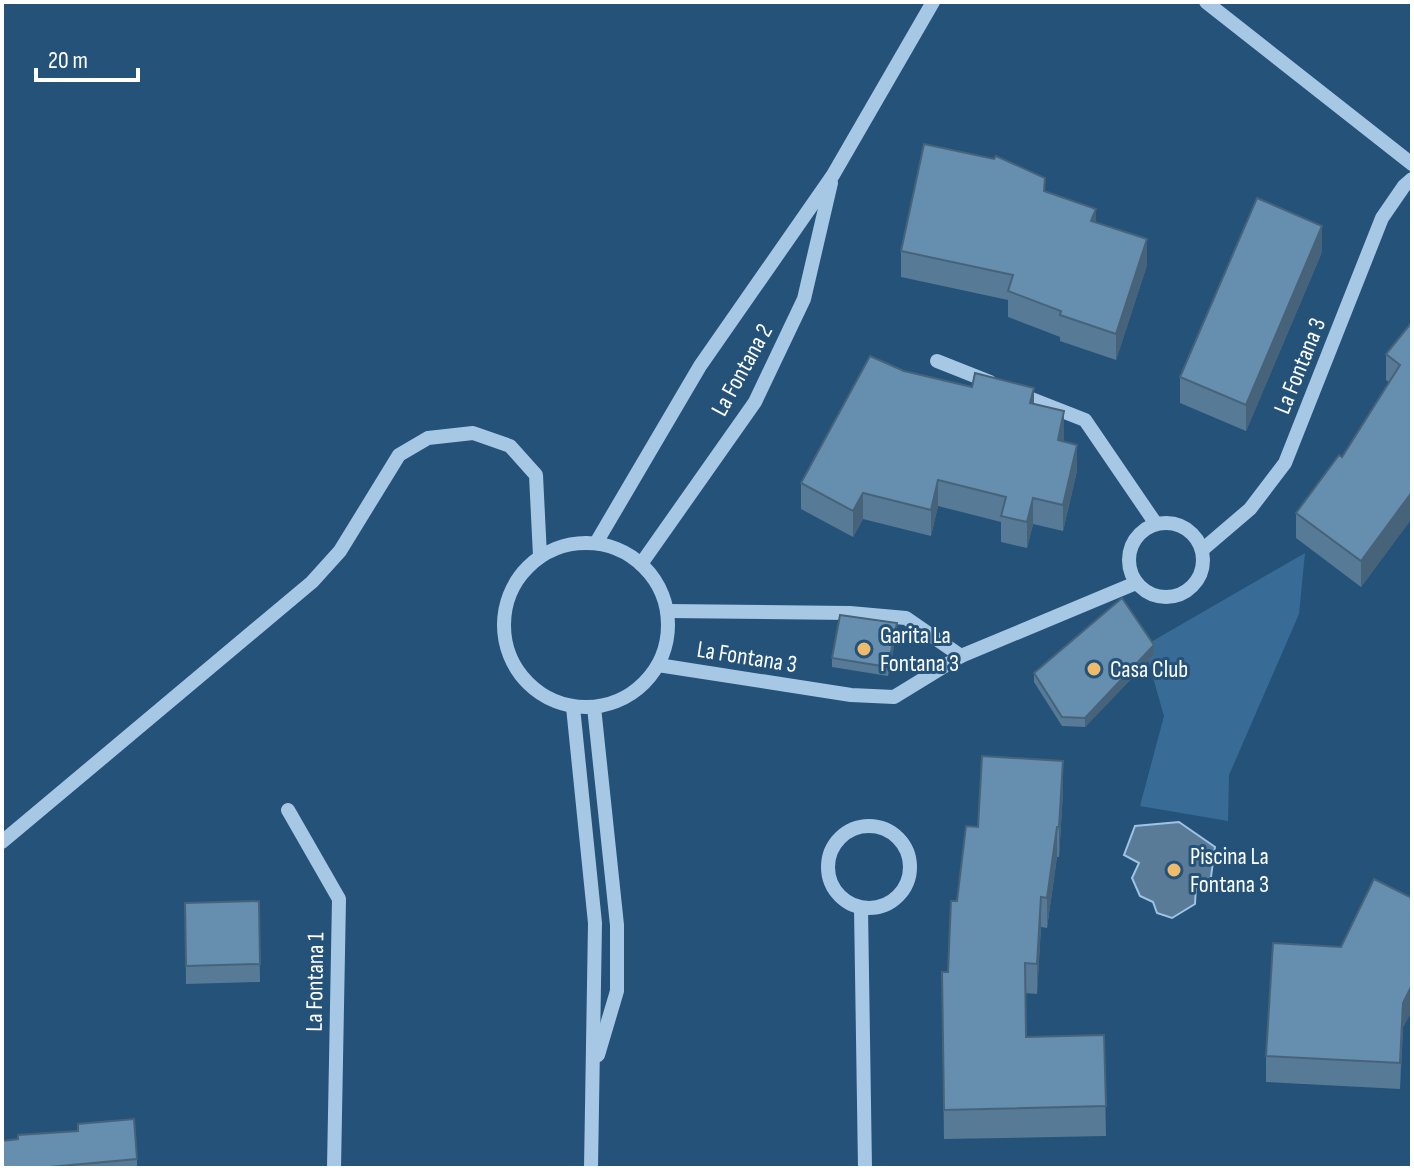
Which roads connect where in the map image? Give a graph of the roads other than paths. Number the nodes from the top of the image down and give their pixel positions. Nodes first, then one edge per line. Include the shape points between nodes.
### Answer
1 (933, 2) edge
2 (1206, 2) edge
3 (1412, 164) edge
4 (833, 175) junction
5 (1412, 179) edge
6 (937, 361) dead end
7 (1156, 524) junction
8 (596, 543) junction
9 (1202, 550) junction
10 (540, 556) junction
11 (641, 564) junction
12 (1136, 583) junction
13 (667, 611) junction
14 (961, 656) junction
15 (658, 665) junction
16 (573, 707) junction
17 (594, 707) junction
18 (288, 810) dead end
19 (2, 842) edge
20 (861, 908) junction
21 (593, 1071) junction
22 (334, 1168) edge
23 (591, 1168) edge
24 (865, 1168) edge

1 - 4 street, La Fontana 2
2 - 3 street
4 - 8 street, La Fontana 2 via 700,366
4 - 11 street, La Fontana 2 via 804,299 755,402
5 - 9 street, La Fontana 3 via 1382,218 1285,463 1250,509
6 - 7 street via 1085,420
7 - 9 street via 1189,531
7 - 12 street via 1133,542 1130,570
8 - 10 street via 579,542
8 - 11 street via 618,548
9 - 12 street via 1195,583 1177,596 1154,596
10 - 16 street via 509,594 503,618 505,643 513,666 529,685
10 - 19 street via 536,475 510,446 473,433 428,438 399,455 340,551 312,582
11 - 13 street via 658,586
12 - 14 street, La Fontana 3
13 - 14 street, La Fontana 3 via 906,618
13 - 15 street via 667,639
14 - 15 street, La Fontana 3 via 894,697
15 - 17 street via 638,689
16 - 17 street
16 - 21 street via 595,923
17 - 21 street via 617,925 617,991
18 - 22 street, La Fontana 1 via 339,899
20 - 20 street via 834,891 828,860 845,833 876,826 903,843 910,875 893,901
20 - 24 street
21 - 23 street

